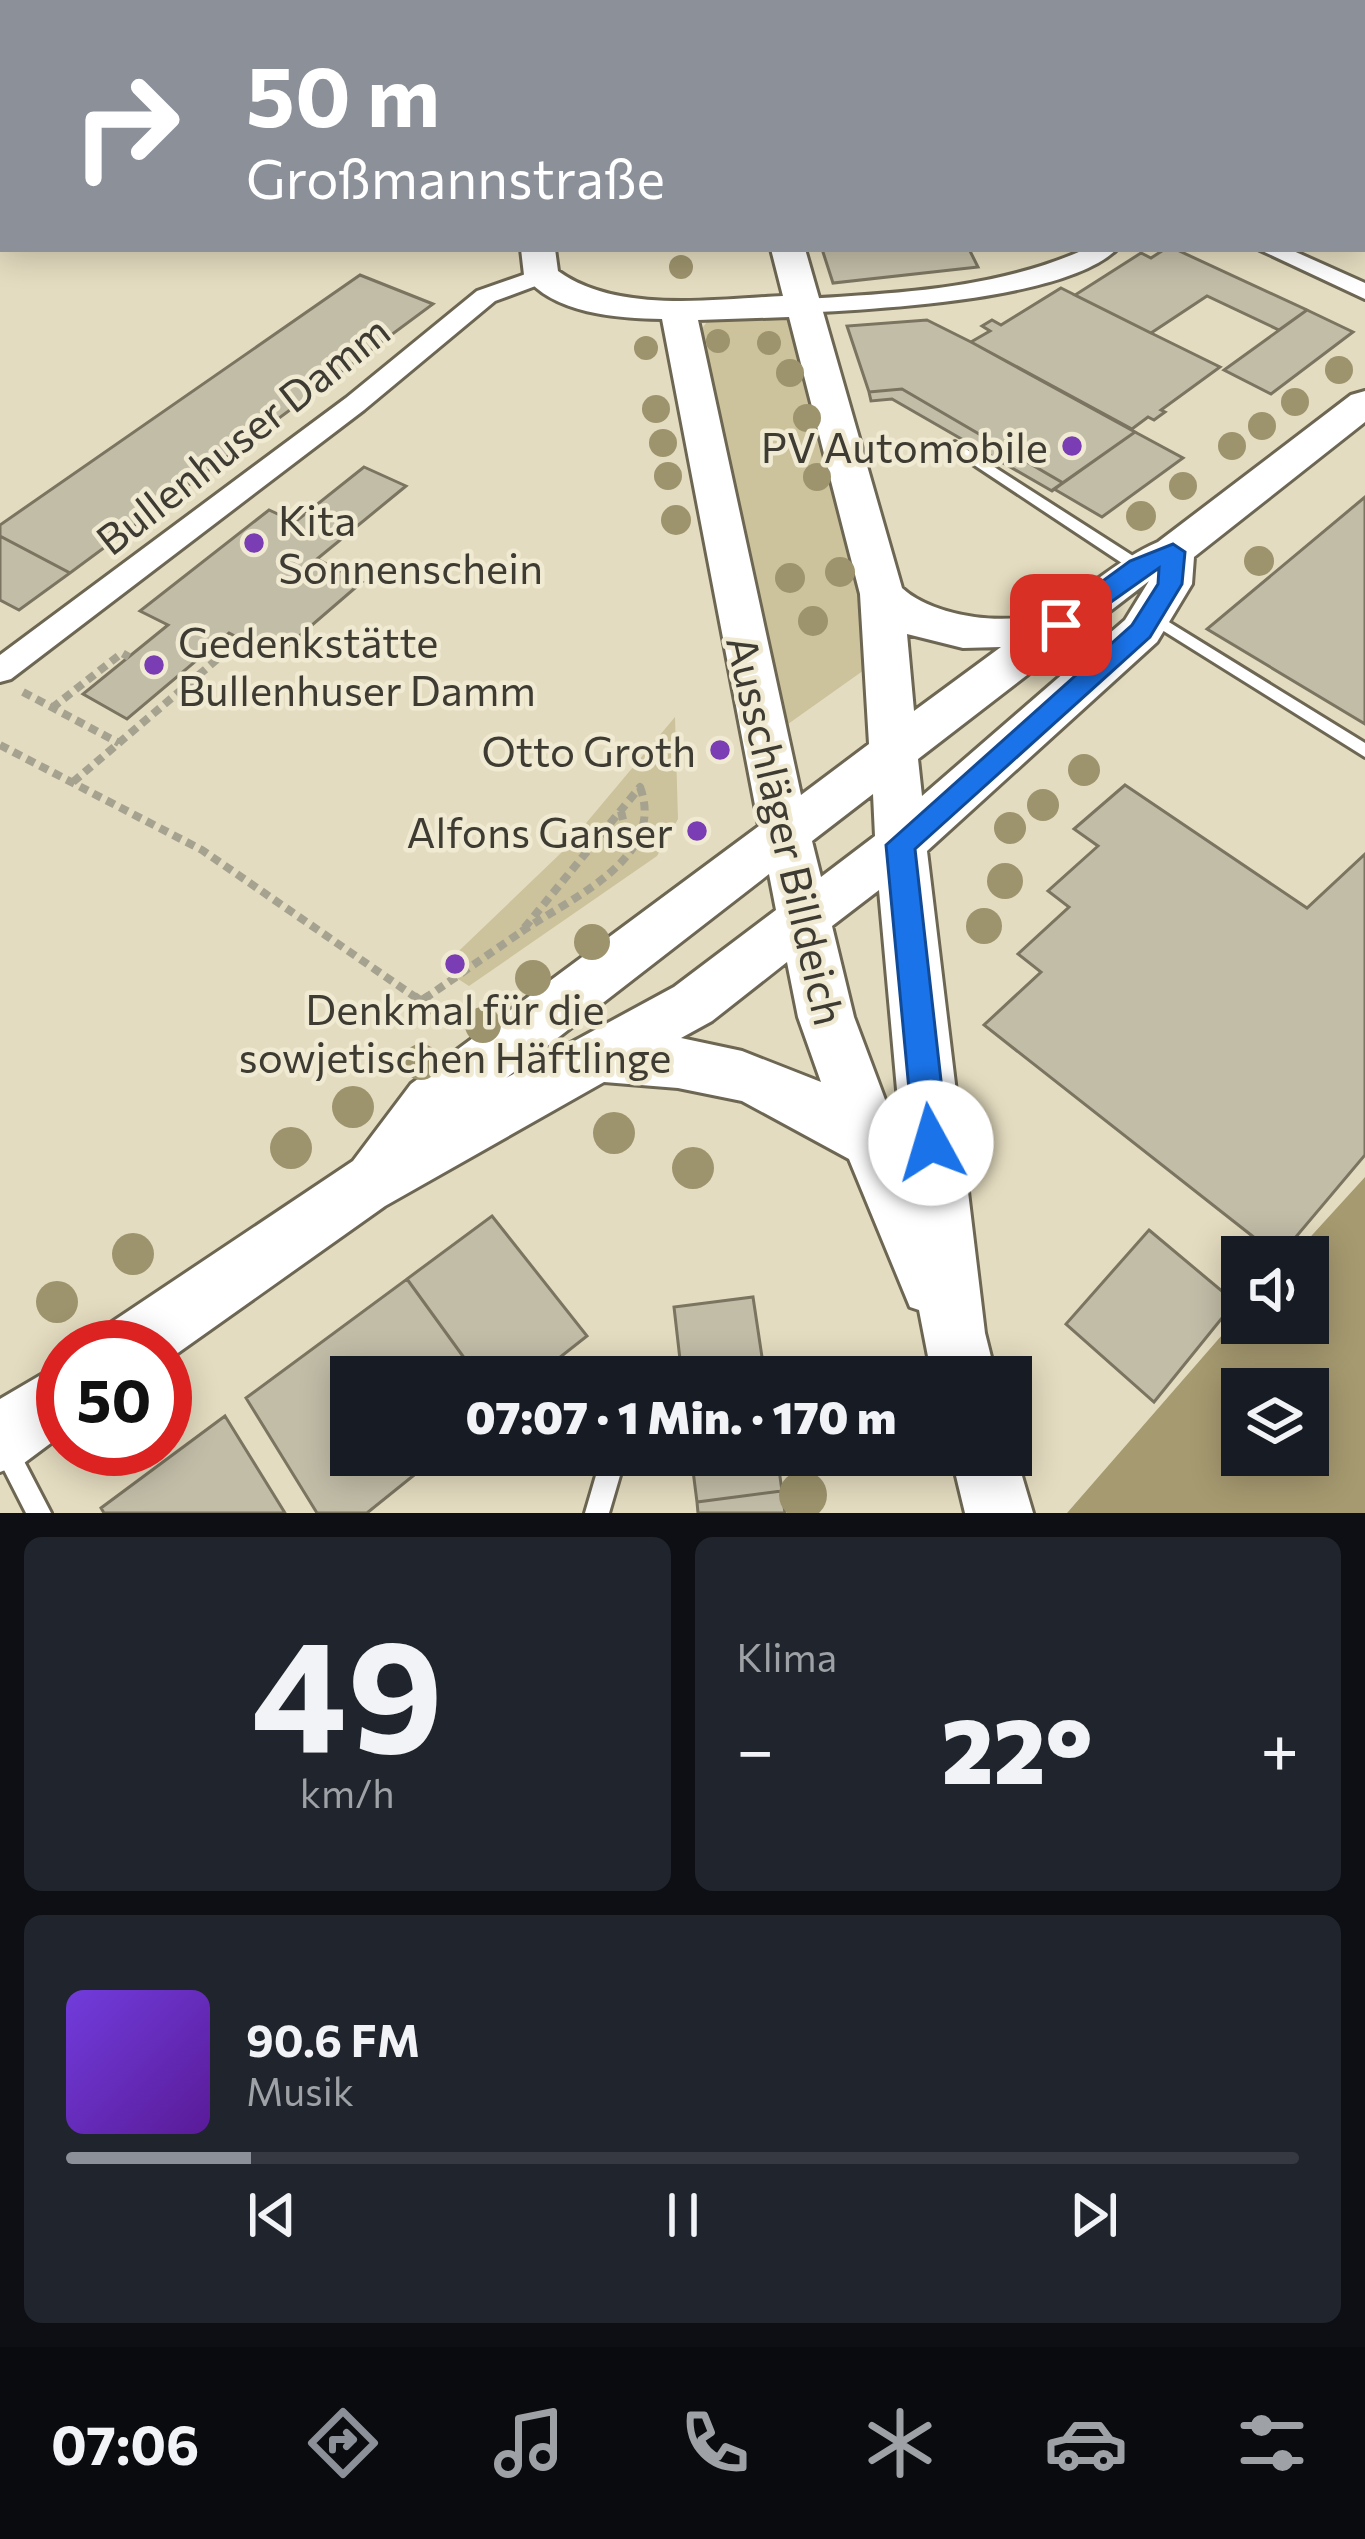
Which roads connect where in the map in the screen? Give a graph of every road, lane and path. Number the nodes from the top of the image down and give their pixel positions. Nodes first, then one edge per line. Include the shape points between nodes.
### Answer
1 (789, 252) edge
2 (1098, 252) edge
3 (1277, 252) edge
4 (539, 262) edge
5 (1365, 292) edge
6 (804, 306) junction
7 (678, 310) junction
8 (1365, 403) edge
9 (955, 446) dead end
10 (1156, 560) junction
11 (882, 594) junction
12 (1151, 616) junction
13 (1061, 625) junction
14 (241, 639) dead end
15 (129, 657) dead end
16 (9, 680) edge
17 (52, 708) junction
18 (119, 743) junction
19 (0, 745) edge
20 (1365, 751) edge
21 (892, 756) junction
22 (73, 783) junction
23 (621, 811) junction
24 (602, 833) junction
25 (784, 836) junction
26 (628, 837) junction
27 (900, 845) junction
28 (633, 854) junction
29 (801, 919) junction
30 (521, 932) junction
31 (421, 1001) junction
32 (441, 1017) dead end
33 (598, 1057) junction
34 (871, 1142) junction
35 (364, 1186) junction
36 (171, 1320) edge
37 (958, 1355) edge
38 (36, 1414) edge
39 (0, 1439) edge
40 (608, 1476) edge
41 (989, 1476) edge
42 (39, 1513) edge
43 (597, 1513) edge
44 (999, 1513) edge

1 - 6 main road, Ausschläger Billdeich
2 - 6 street via 955,294
3 - 5 street
4 - 7 main road via 560,291
4 - 16 street, Bullenhuser Damm via 486,296
6 - 7 main road
6 - 11 main road, Ausschläger Billdeich
7 - 25 main road, Ausschläger Billdeich
8 - 10 main road
9 - 10 lane
10 - 12 main road via 1170,584
10 - 13 main road
11 - 13 main road via 923,623 973,634
11 - 21 main road, Ausschläger Billdeich
12 - 20 lane
12 - 27 main road
13 - 21 main road
14 - 18 path
15 - 17 path via 122,653
16 - 17 path
17 - 18 path
18 - 22 path
19 - 22 path
21 - 25 main road
21 - 27 main road, Ausschläger Billdeich
22 - 31 path via 202,850
23 - 24 path
23 - 26 path
23 - 28 path via 640,787 649,811
24 - 26 path
24 - 30 path
25 - 29 main road, Ausschläger Billdeich
25 - 35 main road via 431,1102
26 - 28 path
27 - 29 main road
27 - 37 main road, Ausschläger Billdeich
28 - 30 path
29 - 33 main road via 693,1004
29 - 34 main road, Ausschläger Billdeich
30 - 31 path
31 - 32 path
33 - 34 main road via 721,1066 822,1110
33 - 35 main road
34 - 37 main road, Ausschläger Billdeich
35 - 36 main road
38 - 39 main road
39 - 42 lane
40 - 43 lane
41 - 44 main road

